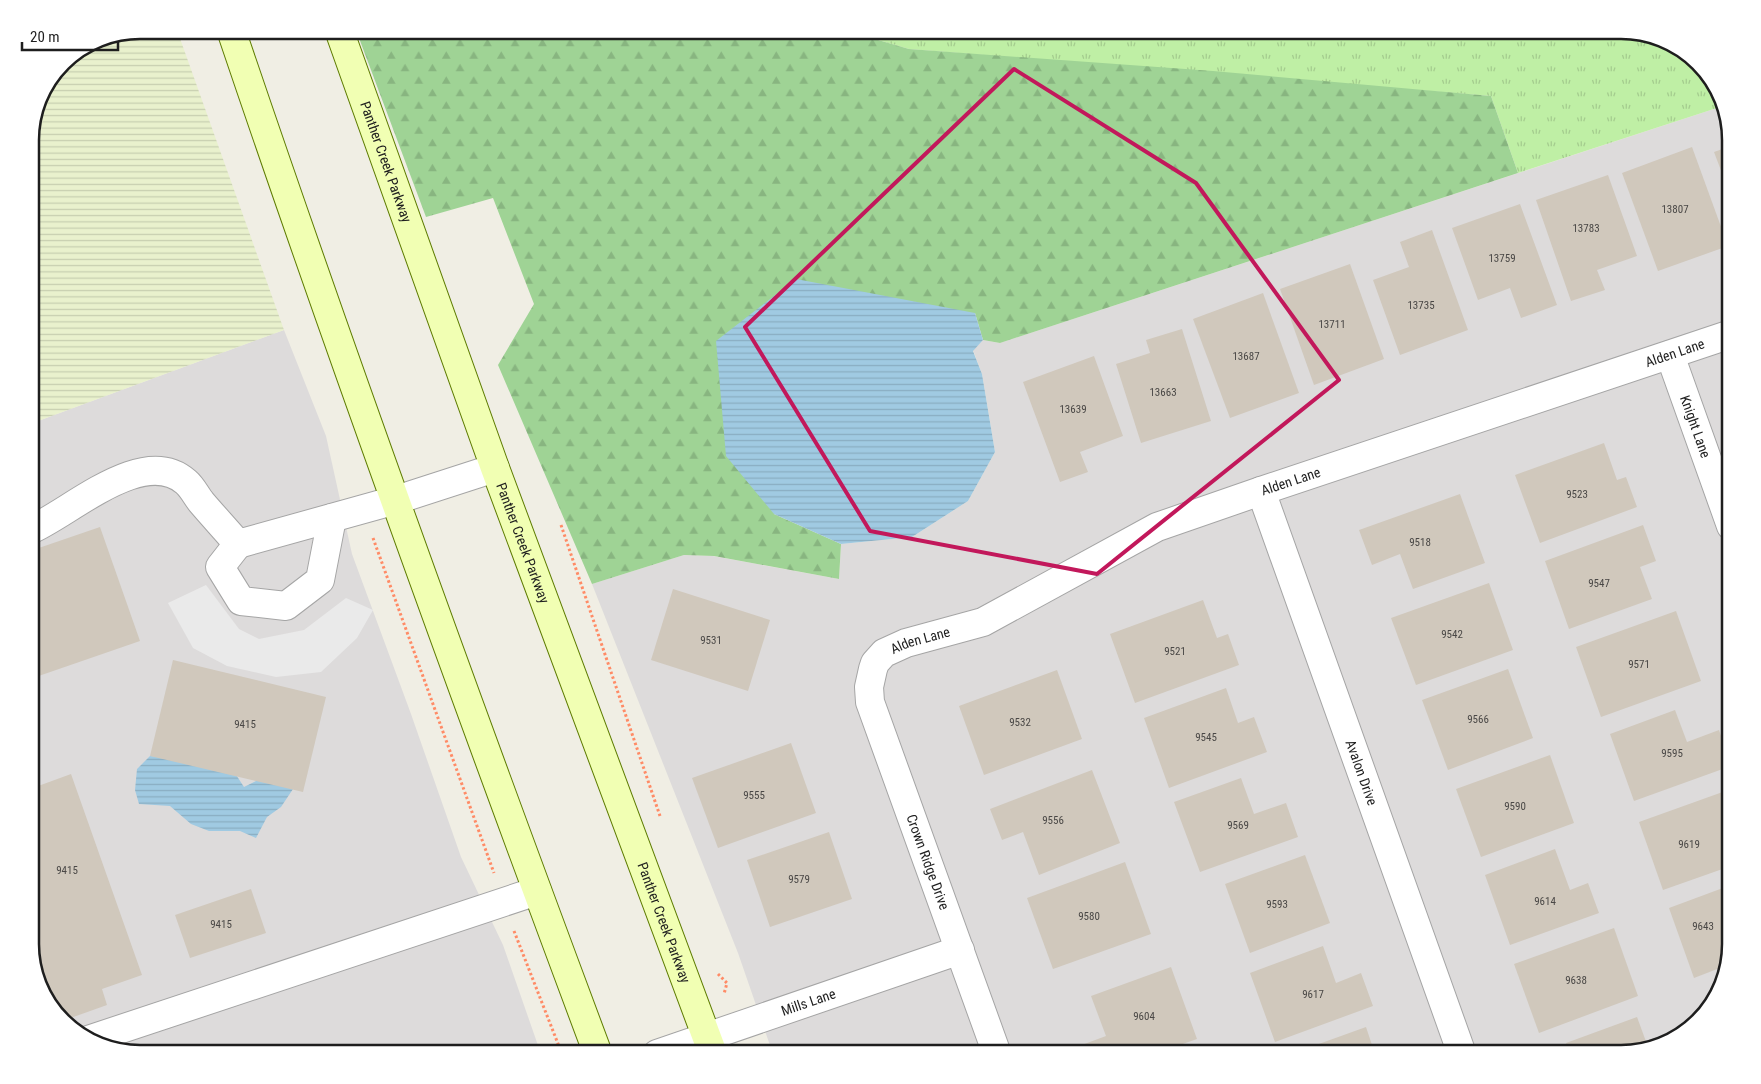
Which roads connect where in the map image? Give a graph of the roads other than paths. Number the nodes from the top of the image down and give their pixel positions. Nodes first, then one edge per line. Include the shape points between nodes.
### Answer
1 (234, 39) edge
2 (342, 39) edge
3 (1722, 337) edge
4 (1670, 355) junction
5 (495, 468) junction
6 (1261, 491) junction
7 (396, 500) junction
8 (1722, 501) edge
9 (332, 518) junction
10 (39, 526) edge
11 (238, 544) junction
12 (873, 669) joint
13 (537, 891) junction
14 (960, 950) junction
15 (98, 1037) edge
16 (595, 1045) edge
17 (710, 1045) edge
18 (994, 1045) edge
19 (1459, 1045) edge

1 - 7 main road
2 - 5 main road, Panther Creek Parkway
3 - 4 street, Alden Lane
4 - 6 street, Alden Lane
4 - 8 street, Knight Lane
5 - 7 street
5 - 17 main road, Panther Creek Parkway
6 - 12 street, Alden Lane via 1157,527 983,622 891,650 880,657
6 - 19 street, Avalon Drive
7 - 9 street
7 - 13 main road
9 - 11 street
9 - 11 street via 320,580 286,606 241,601 220,567
10 - 11 street via 123,477 156,470 184,480
12 - 14 street, Crown Ridge Drive via 870,702
13 - 15 street
13 - 16 main road
14 - 17 street, Mills Lane via 736,1026
14 - 18 street, Crown Ridge Drive

